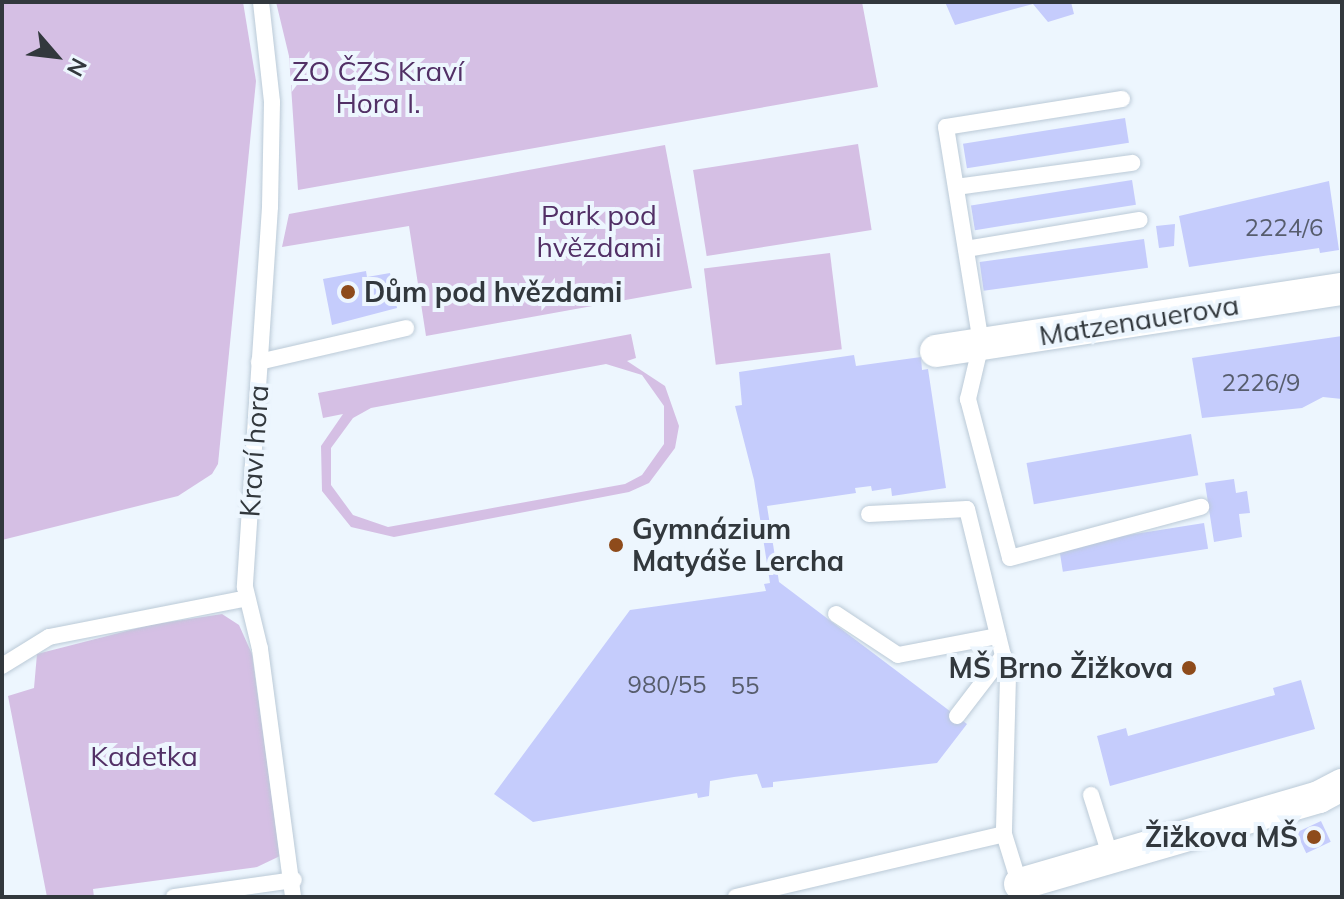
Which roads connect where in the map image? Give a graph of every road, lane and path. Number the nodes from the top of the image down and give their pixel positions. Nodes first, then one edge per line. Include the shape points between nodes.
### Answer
1 (261, 2) edge
2 (1122, 99) dead end
3 (1132, 163) dead end
4 (956, 187) junction
5 (1140, 220) dead end
6 (966, 249) junction
7 (1342, 289) edge
8 (406, 328) dead end
9 (981, 344) junction
10 (936, 351) dead end
11 (259, 362) junction
12 (1201, 507) dead end
13 (869, 514) dead end
14 (247, 598) junction
15 (836, 614) dead end
16 (998, 636) junction
17 (1003, 656) junction
18 (2, 666) edge
19 (957, 716) dead end
20 (1342, 785) edge
21 (1091, 795) dead end
22 (1004, 834) junction
23 (1111, 858) junction
24 (293, 888) edge
25 (1021, 891) edge
26 (174, 897) edge
27 (736, 897) edge

1 - 11 lane, Kraví hora via 272,102
2 - 4 lane via 946,127
3 - 4 lane
4 - 6 lane
5 - 6 lane
6 - 9 lane
7 - 9 street, Matzenauerova
8 - 11 lane
9 - 10 street, Matzenauerova
9 - 12 lane via 968,399 1010,558
11 - 14 lane, Kraví hora
13 - 16 lane via 967,509
14 - 18 lane via 49,637
14 - 24 lane, Kraví hora via 260,649
15 - 16 lane via 898,655
16 - 17 lane
17 - 19 lane
17 - 22 lane via 1008,676
20 - 23 street via 1319,797
21 - 23 lane
22 - 25 lane
22 - 27 lane
23 - 25 street
24 - 26 lane

